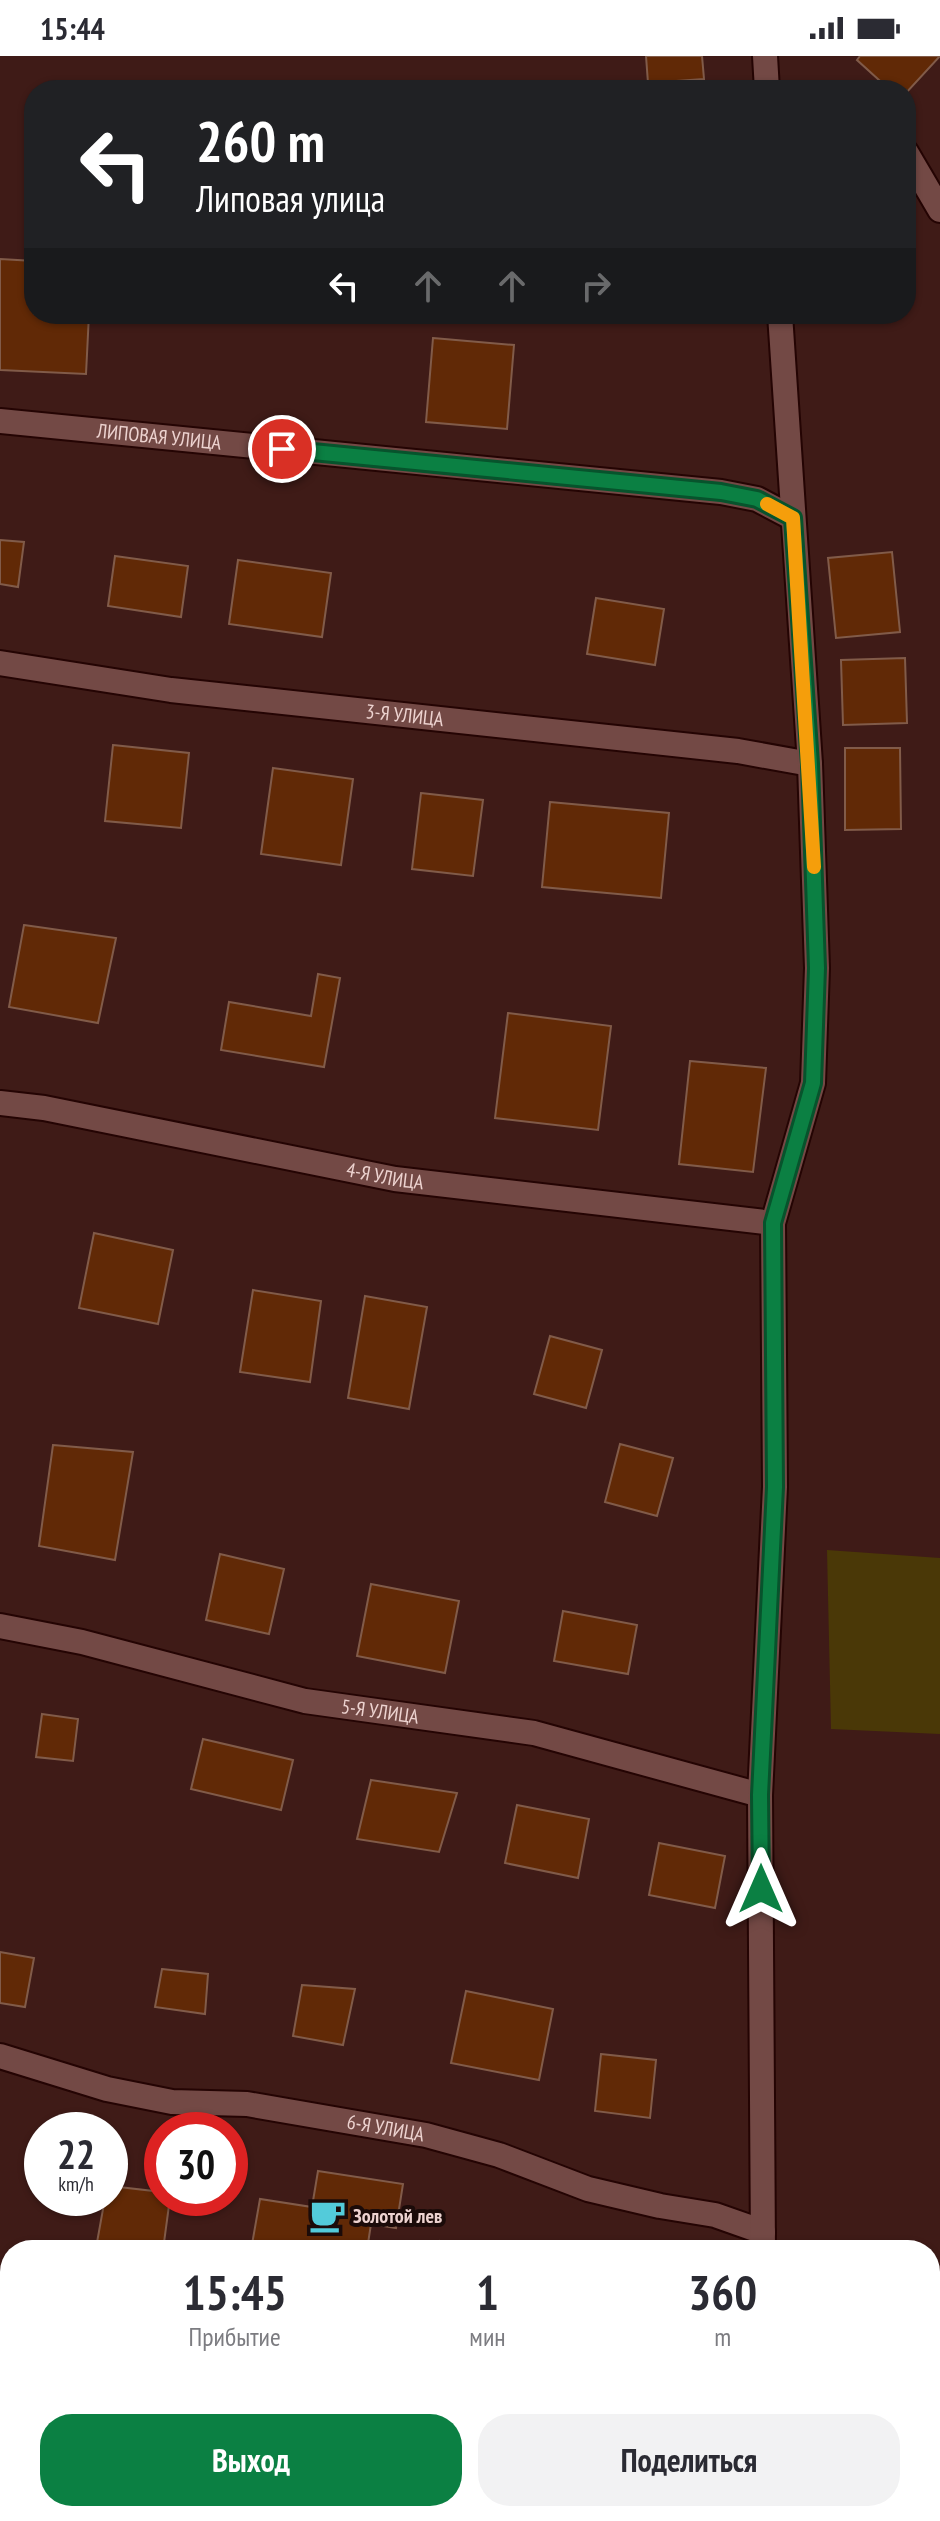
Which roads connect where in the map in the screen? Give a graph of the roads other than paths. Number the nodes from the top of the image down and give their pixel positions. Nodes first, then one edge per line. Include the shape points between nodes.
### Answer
1 (765, 56) edge
2 (766, 80) edge
3 (916, 169) edge
4 (940, 210) edge
5 (781, 324) edge
6 (0, 421) edge
7 (793, 518) junction
8 (0, 663) edge
9 (810, 764) junction
10 (0, 1103) edge
11 (773, 1223) junction
12 (0, 1626) edge
13 (760, 1795) junction
14 (0, 2056) edge
15 (761, 2240) edge
16 (763, 2240) edge

1 - 2 street
3 - 4 street
5 - 7 street
6 - 7 street, ЛИПОВАЯ УЛИЦА via 721,492 757,499
7 - 9 street
8 - 9 street, 3-Я УЛИЦА via 171,690 738,751
9 - 11 street via 817,968 813,1083
10 - 11 street, 4-Я УЛИЦА via 395,1179
11 - 13 street via 775,1487
12 - 13 street, 5-Я УЛИЦА via 82,1642 305,1701 534,1733
13 - 16 street
14 - 15 street, 6-Я УЛИЦА via 107,2089 172,2102 247,2104 426,2135 499,2155 588,2189 715,2215

